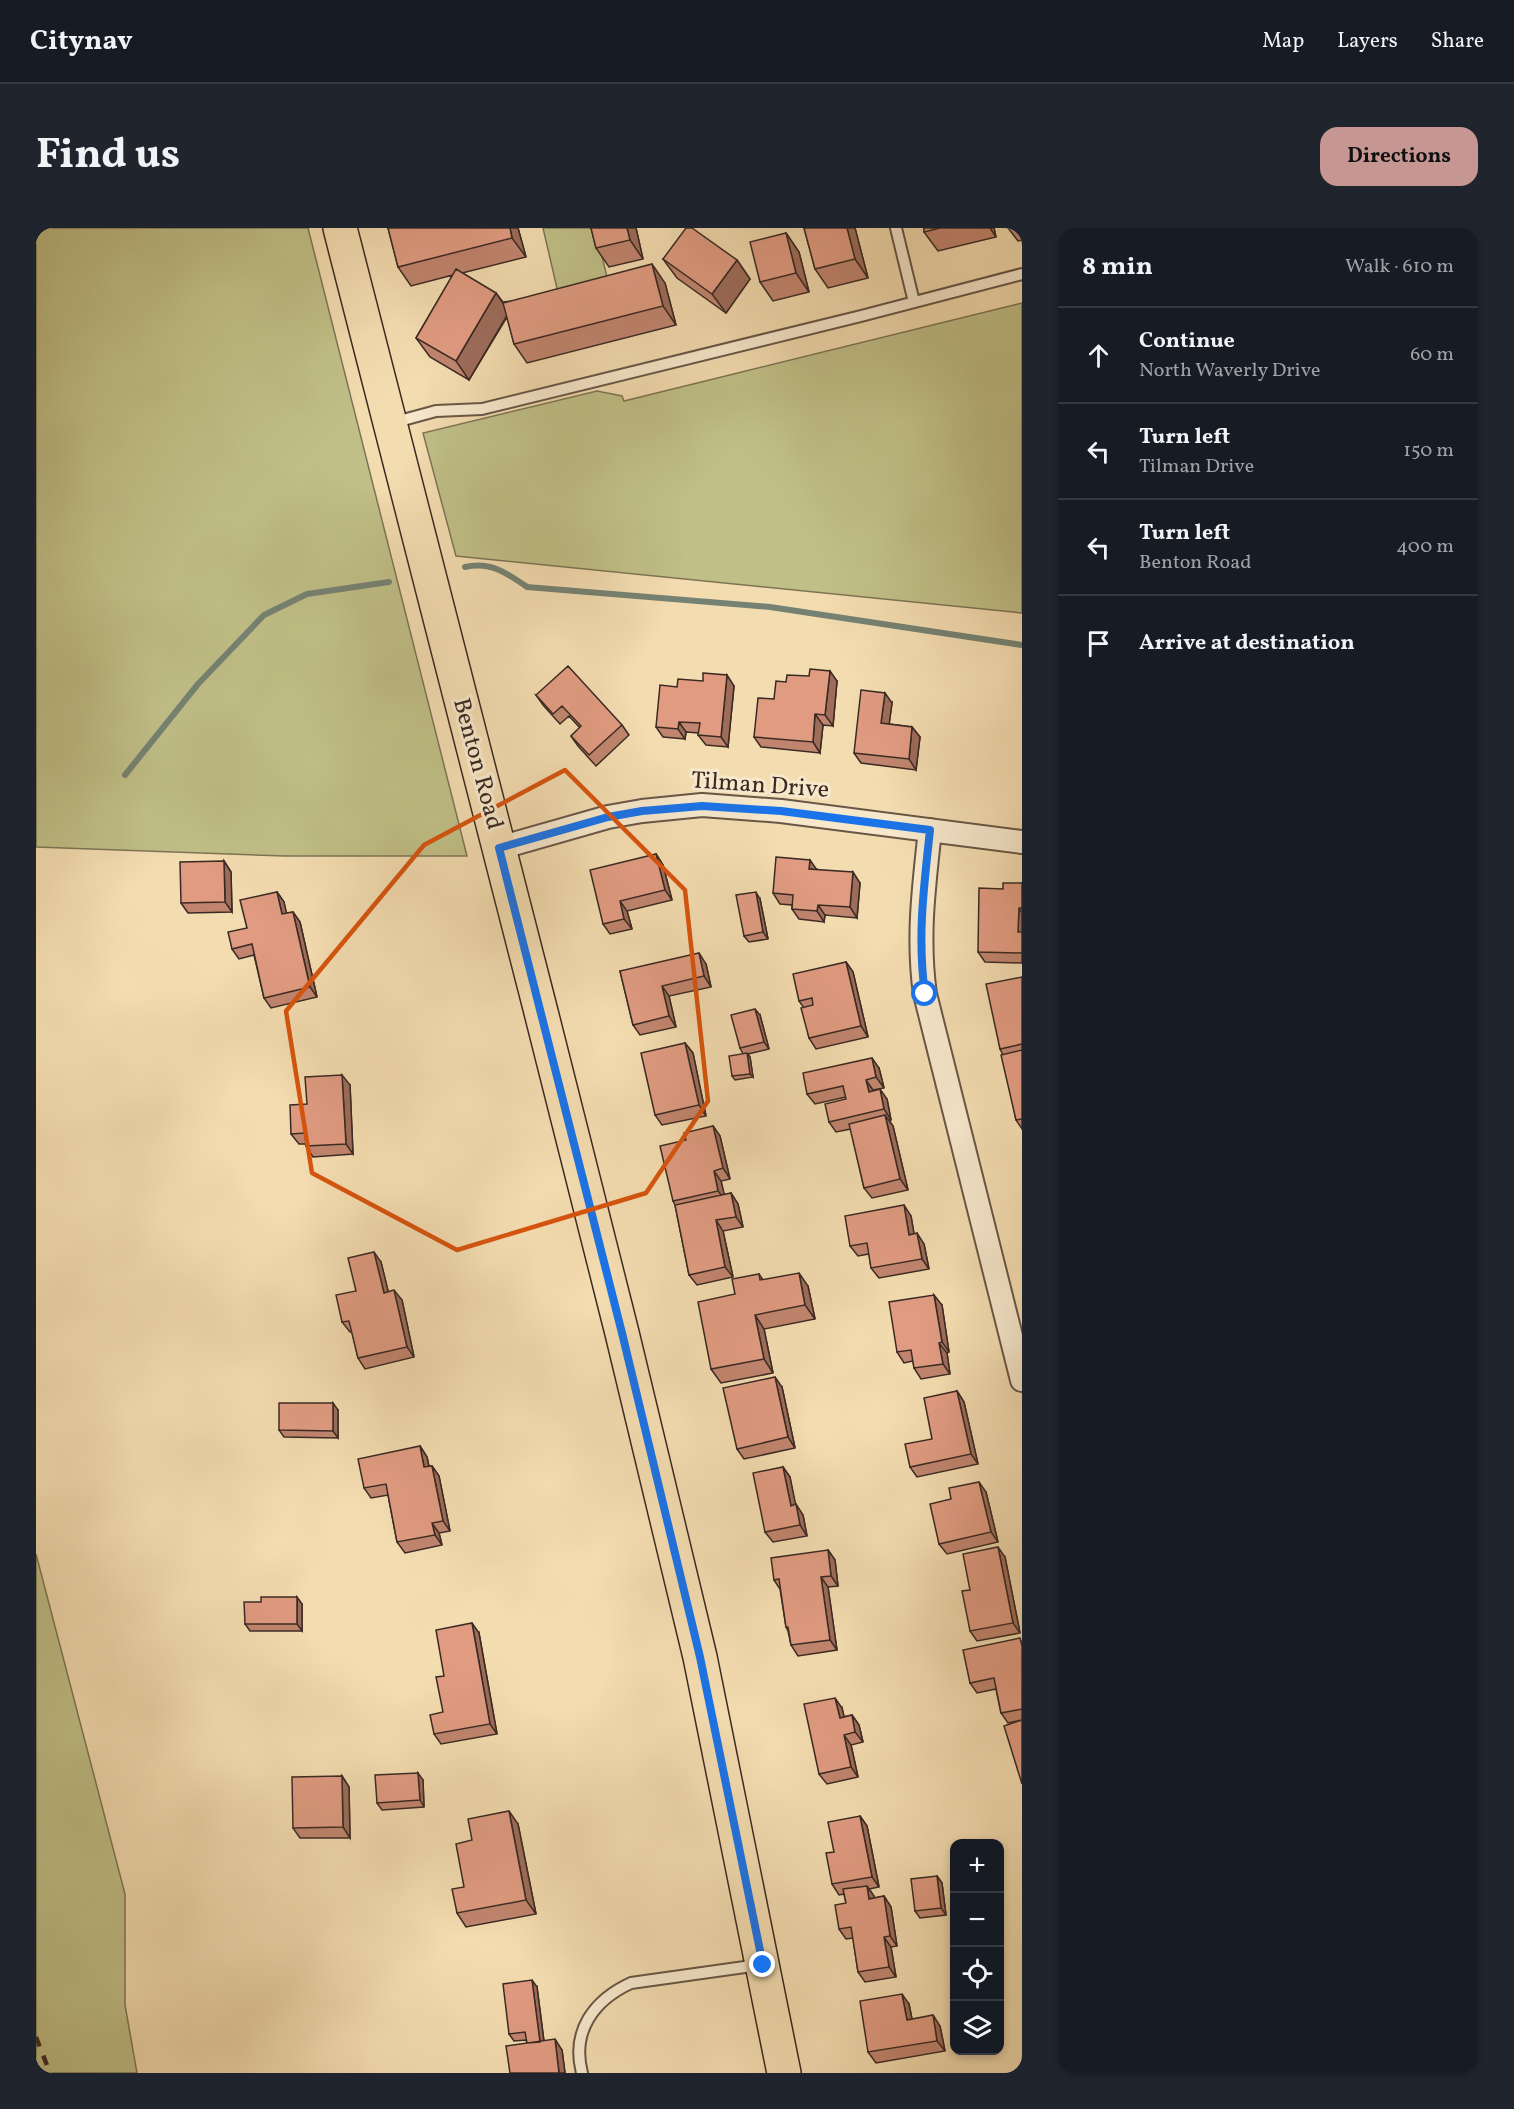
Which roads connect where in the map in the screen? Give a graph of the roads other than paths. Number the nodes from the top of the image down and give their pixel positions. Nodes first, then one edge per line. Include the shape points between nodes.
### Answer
1 (341, 228) edge
2 (896, 228) edge
3 (1022, 274) edge
4 (914, 302) junction
5 (389, 424) junction
6 (930, 830) junction
7 (1022, 842) edge
8 (499, 848) junction
9 (1022, 1380) edge
10 (763, 1965) junction
11 (582, 2073) edge
12 (784, 2073) edge

1 - 5 main road, Benton Road
2 - 4 lane
3 - 4 lane
4 - 5 lane via 482,409 436,411
5 - 8 main road, Benton Road
6 - 7 street, Tilman Drive
6 - 8 street, Tilman Drive via 781,811 702,806 608,817
6 - 9 street via 920,920 925,994
8 - 10 main road, Benton Road via 700,1657
10 - 11 lane via 631,1983 613,1992 585,2024 579,2046
10 - 12 main road, Benton Road

